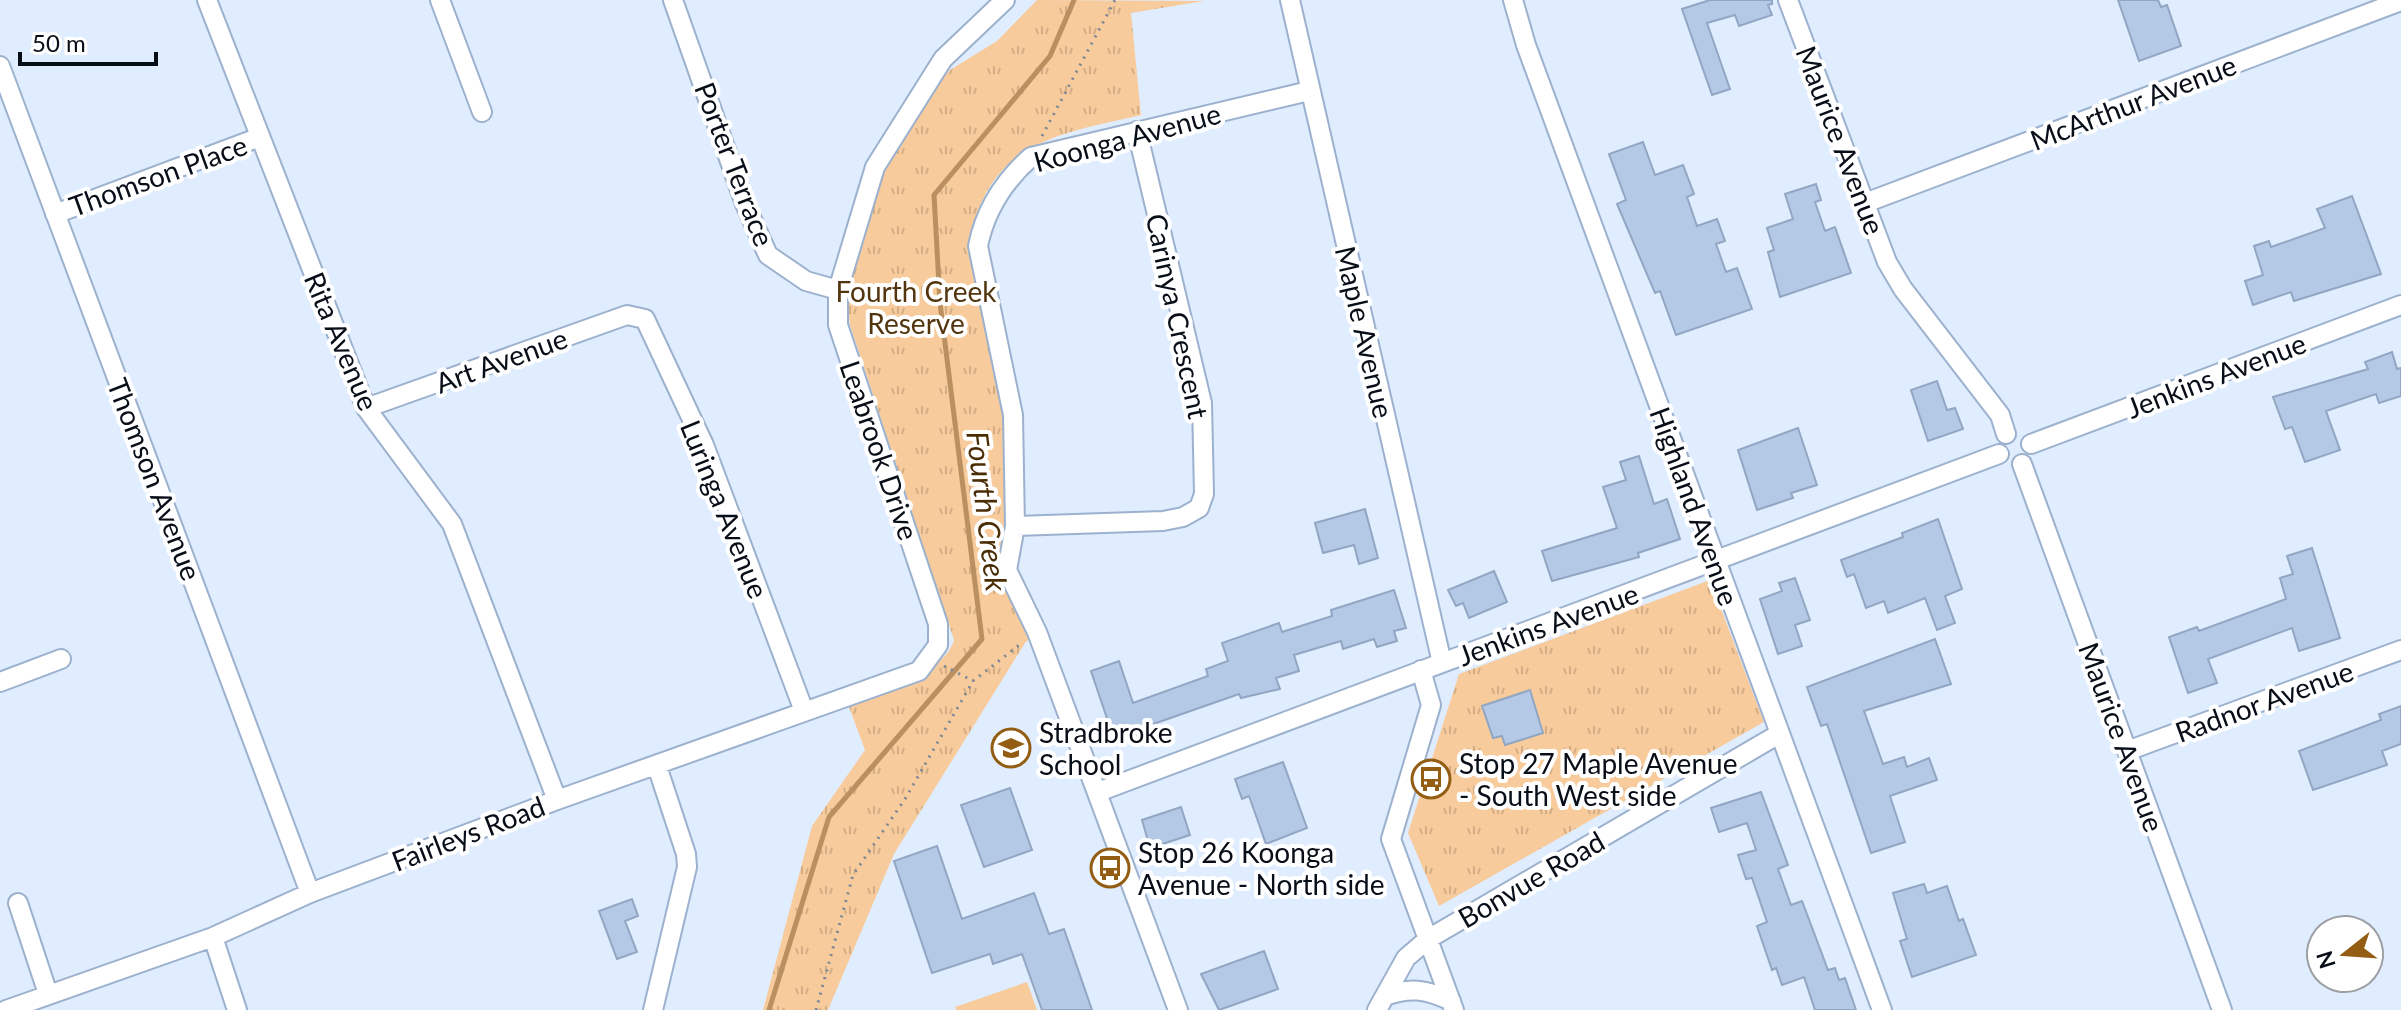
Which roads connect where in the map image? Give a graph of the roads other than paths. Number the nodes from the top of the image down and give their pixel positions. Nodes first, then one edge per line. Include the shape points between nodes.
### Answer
1 (207, 0) edge
2 (673, 0) edge
3 (1005, 0) edge
4 (1290, 0) edge
5 (1513, 0) edge
6 (1788, 0) edge
7 (2401, 1) edge
8 (445, 2) edge
9 (0, 66) edge
10 (1309, 91) junction
11 (6, 98) edge
12 (482, 112) dead end
13 (1137, 131) junction
14 (260, 137) junction
15 (1865, 203) junction
16 (55, 214) junction
17 (838, 290) junction
18 (2401, 305) edge
19 (636, 315) joint
20 (366, 408) junction
21 (2006, 434) junction
22 (2031, 444) junction
23 (1999, 454) junction
24 (2022, 464) junction
25 (1015, 526) junction
26 (1715, 562) junction
27 (2401, 650) edge
28 (61, 659) dead end
29 (930, 659) joint
30 (1442, 663) junction
31 (1421, 670) junction
32 (0, 682) edge
33 (804, 711) junction
34 (1779, 734) junction
35 (2127, 751) junction
36 (657, 766) junction
37 (1098, 792) junction
38 (557, 800) junction
39 (310, 893) junction
40 (18, 903) dead end
41 (213, 937) junction
42 (1428, 939) junction
43 (48, 994) junction
44 (1381, 1003) edge
45 (1452, 1006) edge
46 (6, 1010) edge
47 (237, 1010) edge
48 (653, 1010) edge
49 (1178, 1010) edge
50 (1882, 1010) edge
51 (2222, 1010) edge

1 - 14 street, Rita Avenue
2 - 17 street, Porter Terrace via 768,255 806,281
3 - 17 street, Leabrook Drive via 943,59 875,167
4 - 10 street, Maple Avenue
5 - 26 street, Highland Avenue
6 - 15 street, Maurice Avenue
7 - 15 street, McArthur Avenue
8 - 12 street
9 - 11 street, Thomson Avenue
10 - 13 street, Koonga Avenue
10 - 30 street, Maple Avenue
11 - 16 street, Thomson Avenue
13 - 25 street, Koonga Avenue via 1031,157 983,218 978,246 1013,415
13 - 25 street, Carinya Crescent via 1202,403 1204,494 1199,508 1163,521
14 - 16 street, Thomson Place
14 - 20 street, Rita Avenue
15 - 21 street, Maurice Avenue via 1903,289 2000,415
16 - 39 street, Thomson Avenue
17 - 29 street, Leabrook Drive via 838,325 938,624 938,645
18 - 22 street, Jenkins Avenue
19 - 20 street, Art Avenue
19 - 33 street, Luringa Avenue via 645,319 704,445
20 - 38 street, Rita Avenue via 452,524
21 - 22 street via 2023,434
21 - 23 street
22 - 24 street
23 - 24 street via 2004,462
23 - 26 street, Jenkins Avenue
24 - 35 street, Maurice Avenue
25 - 37 street, Koonga Avenue via 1007,570 1037,632
26 - 30 street, Jenkins Avenue
26 - 34 street, Highland Avenue
27 - 35 street, Radnor Avenue
28 - 32 street
29 - 33 street, Fairleys Road via 919,671
30 - 31 street, Jenkins Avenue
31 - 37 street, Jenkins Avenue
31 - 42 street via 1431,705 1391,839
33 - 36 street, Fairleys Road
34 - 42 street, Bonvue Road
34 - 50 street, Highland Avenue
35 - 51 street, Maurice Avenue
36 - 38 street, Fairleys Road
36 - 48 street via 687,867
37 - 49 street, Koonga Avenue
38 - 39 street, Fairleys Road
39 - 41 street, Fairleys Road
40 - 43 street
41 - 43 street, Fairleys Road
41 - 47 street
42 - 44 street, Bonvue Road via 1406,958
42 - 45 street
43 - 46 street, Fairleys Road
44 - 45 street, Bonvue Road via 1402,990 1428,989

